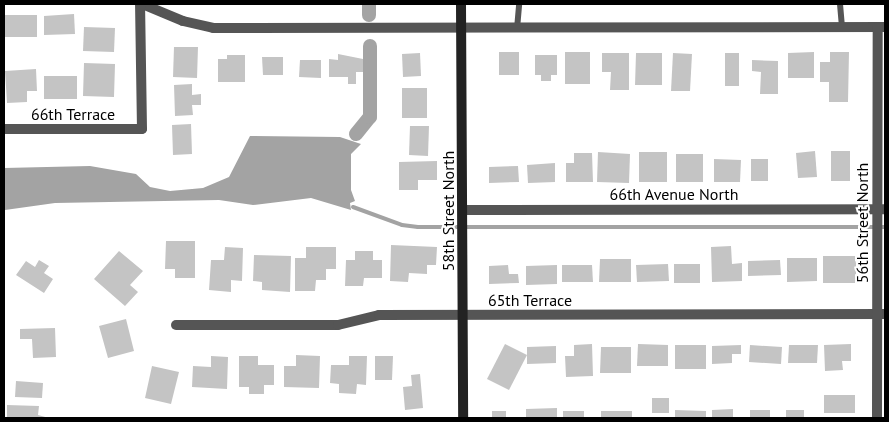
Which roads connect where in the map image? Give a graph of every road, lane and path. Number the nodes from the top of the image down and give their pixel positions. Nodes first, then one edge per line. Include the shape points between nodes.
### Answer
1 (141, 4) edge
2 (461, 4) edge
3 (519, 4) edge
4 (840, 4) edge
5 (882, 27) edge
6 (842, 28) junction
7 (462, 29) junction
8 (517, 29) junction
9 (4, 128) edge
10 (880, 212) edge
11 (464, 214) junction
12 (881, 314) edge
13 (464, 315) junction
14 (176, 325) dead end
15 (463, 418) edge
16 (877, 418) edge

1 - 7 street via 213,28
1 - 9 street, 66th Terrace via 142,129
2 - 7 street, 58th Street North
3 - 8 lane
4 - 6 lane
5 - 6 street
5 - 10 street, 56th Street North
6 - 8 street
7 - 8 street
7 - 11 street, 58th Street North
10 - 11 street, 66th Avenue North
10 - 12 street, 56th Street North via 877,236
11 - 13 street, 58th Street North
12 - 13 street, 65th Terrace
12 - 16 street, 56th Street North
13 - 14 street, 65th Terrace via 379,315 338,325
13 - 15 street, 58th Street North

